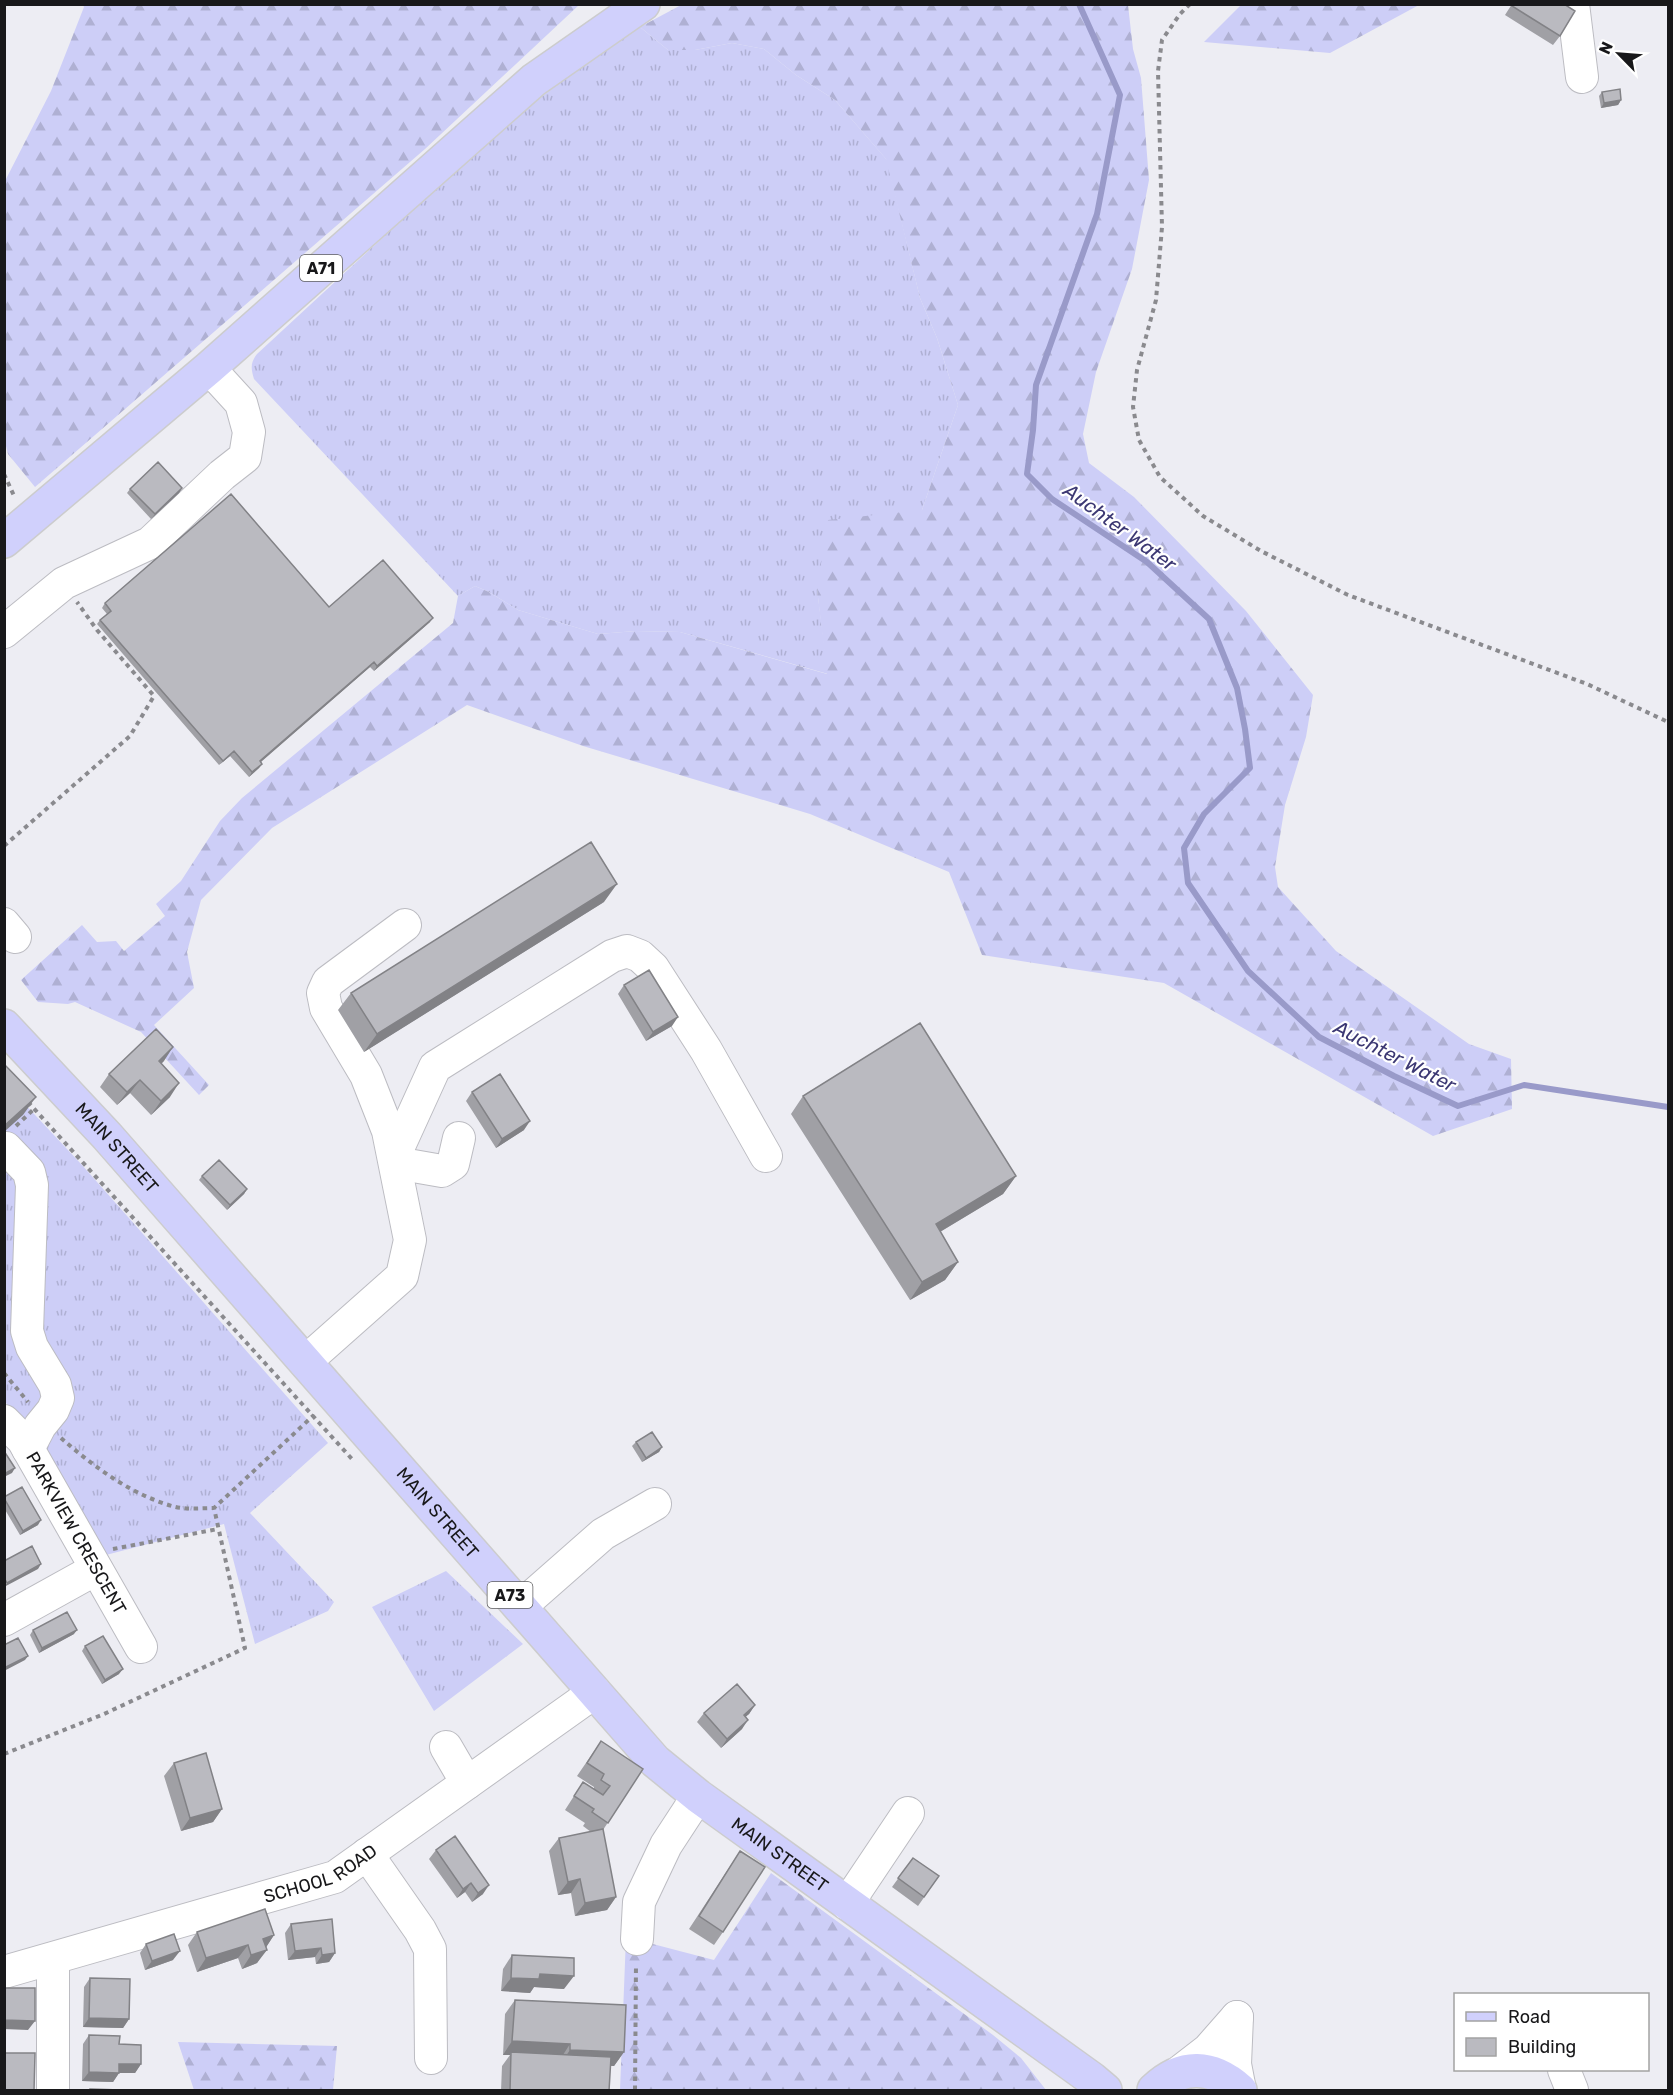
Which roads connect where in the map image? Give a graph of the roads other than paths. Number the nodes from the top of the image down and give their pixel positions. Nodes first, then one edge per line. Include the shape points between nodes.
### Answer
1 (643, 4) edge
2 (1573, 4) edge
3 (1582, 77) dead end
4 (209, 368) junction
5 (4, 541) edge
6 (4, 632) edge
7 (405, 925) dead end
8 (4, 1026) edge
9 (459, 1138) dead end
10 (9, 1139) edge
11 (766, 1156) dead end
12 (395, 1160) junction
13 (306, 1362) junction
14 (4, 1421) edge
15 (28, 1449) junction
16 (655, 1504) dead end
17 (92, 1561) junction
18 (520, 1607) junction
19 (4, 1620) edge
20 (141, 1647) dead end
21 (595, 1692) junction
22 (446, 1747) dead end
23 (468, 1783) junction
24 (698, 1797) junction
25 (908, 1813) dead end
26 (367, 1854) junction
27 (848, 1904) junction
28 (637, 1939) road end
29 (53, 1959) junction
30 (4, 1972) edge
31 (432, 2058) dead end
32 (1564, 2071) edge
33 (1165, 2082) edge
34 (1098, 2085) edge
35 (53, 2091) edge
36 (1240, 2091) edge
37 (1572, 2091) edge

1 - 4 main road, A71 via 534,80
2 - 3 street
4 - 5 main road, A71
4 - 6 street via 241,403 249,432 245,457 150,543 64,583
7 - 12 street via 327,982 323,993 326,1008 366,1075
8 - 13 main road, MAIN STREET / A73 via 107,1136
9 - 12 street via 453,1164 442,1170
10 - 15 street via 32,1185 27,1331 58,1398
11 - 12 street via 706,1050 653,968 627,951 612,956 435,1067
12 - 13 street via 410,1240 402,1276
13 - 18 main road, MAIN STREET / A73 via 324,1406
14 - 15 street, PARKVIEW CRESCENT
15 - 17 street, PARKVIEW CRESCENT
16 - 18 street via 603,1534
17 - 19 street
17 - 20 street, PARKVIEW CRESCENT
18 - 21 main road, MAIN STREET / A73
21 - 23 street, SCHOOL ROAD
21 - 24 main road, MAIN STREET / A73 via 655,1761
22 - 23 street
23 - 26 street, SCHOOL ROAD
24 - 27 main road, MAIN STREET / A73
24 - 28 street via 666,1845 639,1902
25 - 27 street
26 - 29 street, SCHOOL ROAD via 335,1877
26 - 31 street via 430,1949
27 - 34 main road, MAIN STREET / A73
29 - 30 street, SCHOOL ROAD
29 - 35 street
32 - 37 street
33 - 34 main road, MAIN STREET / A73 via 1144,2086
33 - 36 main road, A73 via 1194,2070 1211,2072
33 - 36 street via 1208,2050 1237,2017 1235,2064

